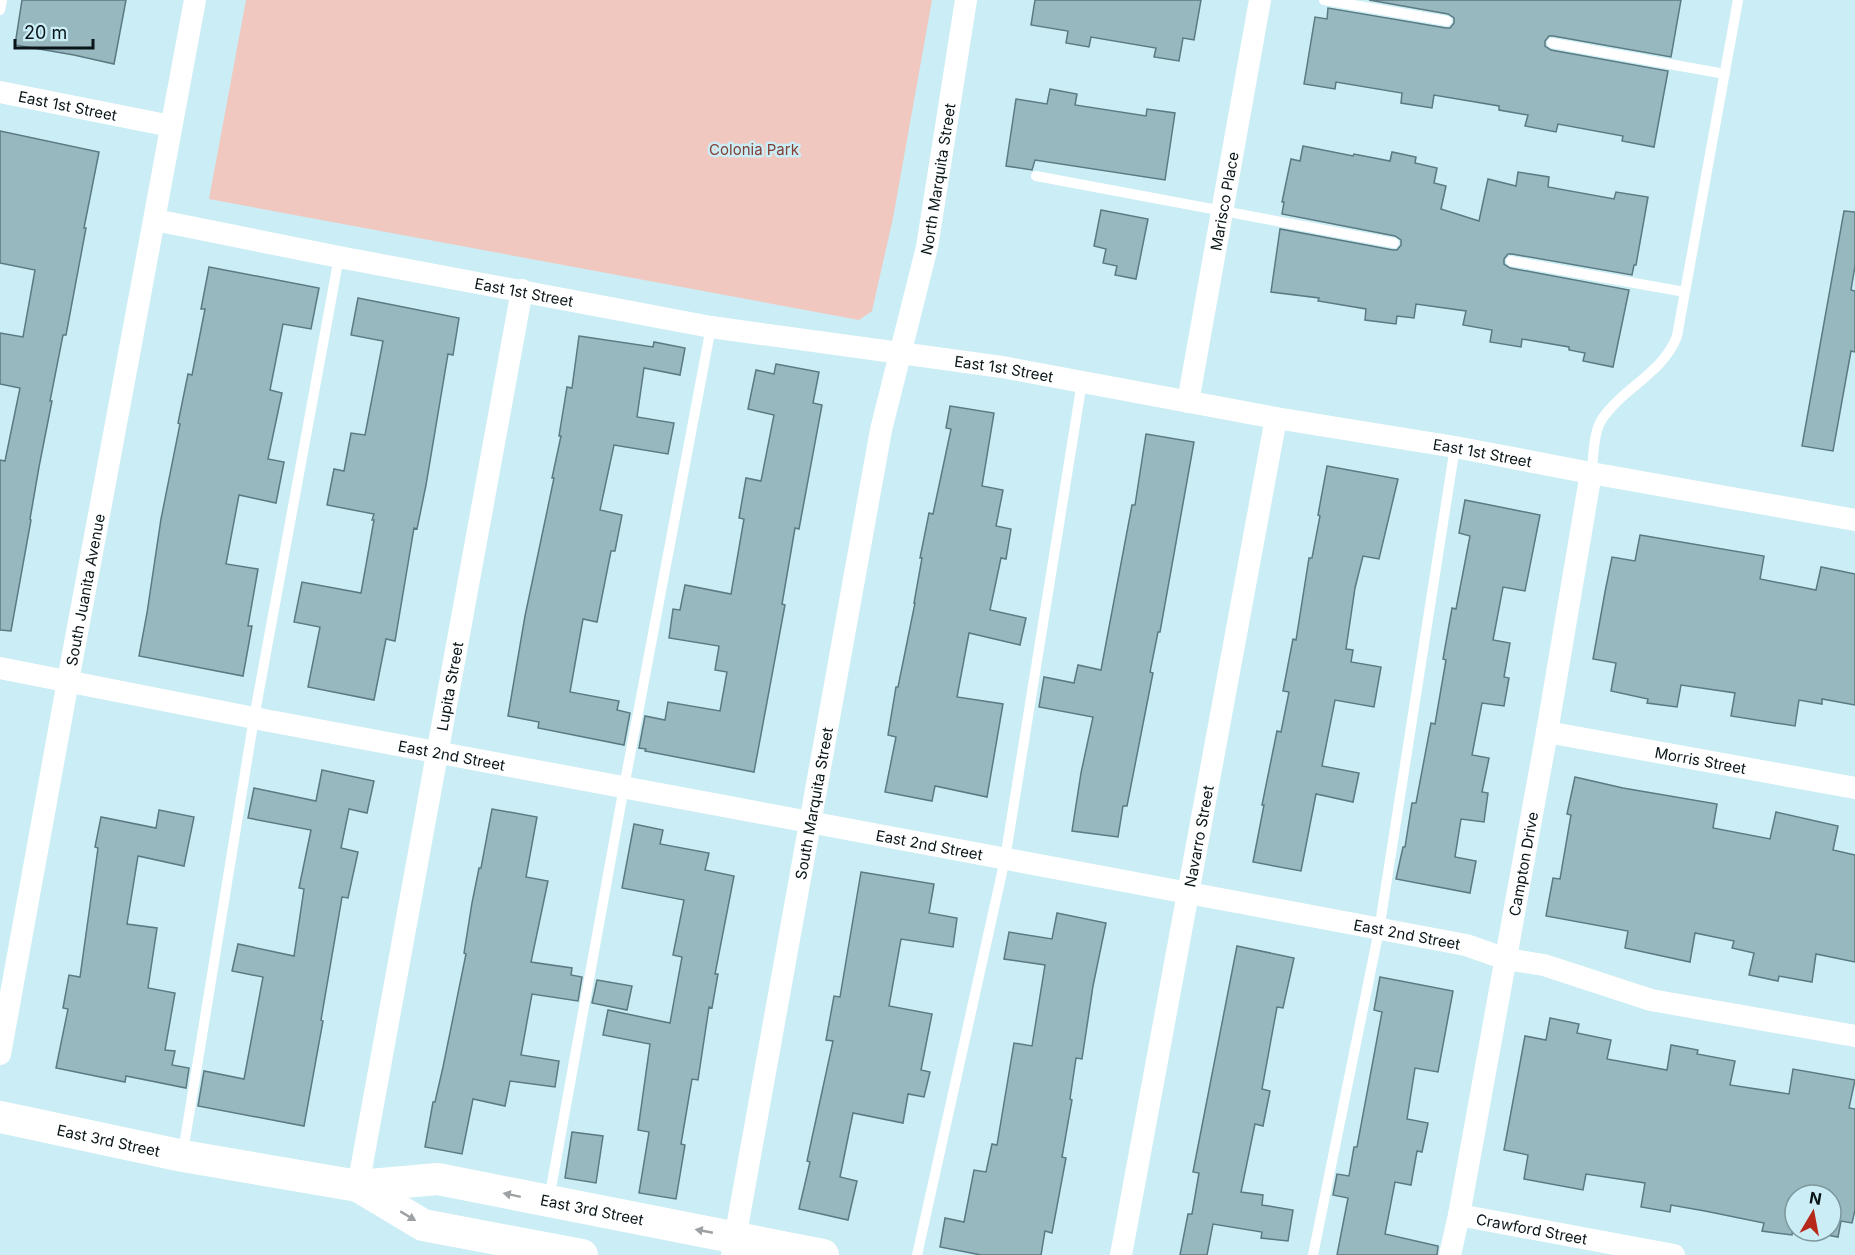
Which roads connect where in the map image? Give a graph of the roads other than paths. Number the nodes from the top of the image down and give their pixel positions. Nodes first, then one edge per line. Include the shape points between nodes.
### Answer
1 (2, 0) edge
2 (195, 0) edge
3 (966, 0) edge
4 (1260, 0) edge
5 (1324, 0) edge
6 (1738, 0) edge
7 (0, 10) edge
8 (1447, 21) dead end
9 (1552, 43) dead end
10 (1725, 74) junction
11 (0, 92) edge
12 (171, 126) junction
13 (1036, 176) dead end
14 (1222, 211) junction
15 (154, 220) junction
16 (1394, 243) dead end
17 (339, 257) junction
18 (1511, 261) dead end
19 (522, 290) junction
20 (1685, 292) junction
21 (711, 327) junction
22 (901, 354) junction
23 (1082, 382) junction
24 (1188, 402) junction
25 (1276, 418) junction
26 (1455, 447) junction
27 (1591, 473) junction
28 (1855, 520) edge
29 (0, 668) edge
30 (68, 681) junction
31 (254, 718) junction
32 (1547, 732) junction
33 (439, 753) junction
34 (624, 787) junction
35 (1855, 788) edge
36 (810, 821) junction
37 (1005, 859) junction
38 (1187, 892) junction
39 (1379, 930) junction
40 (1506, 958) junction
41 (1855, 1036) edge
42 (0, 1054) edge
43 (0, 1117) edge
44 (183, 1155) junction
45 (358, 1186) junction
46 (548, 1202) junction
47 (1459, 1215) junction
48 (734, 1246) edge
49 (582, 1255) edge
50 (823, 1255) edge
51 (917, 1255) edge
52 (1121, 1255) edge
53 (1313, 1255) edge
54 (1450, 1255) edge
55 (1674, 1255) edge

1 - 7 lane
2 - 12 street, South Juanita Avenue
3 - 22 street, North Marquita Street via 927,247
4 - 14 street, Marisco Place
5 - 8 lane
6 - 10 lane
9 - 10 lane
10 - 20 lane
11 - 12 street, East 1st Street
12 - 15 street, South Juanita Avenue
13 - 14 lane
14 - 16 lane
14 - 24 street, Marisco Place
15 - 17 street, East 1st Street
15 - 30 street, South Juanita Avenue
17 - 19 street, East 1st Street
17 - 31 lane
18 - 20 lane
19 - 21 street, East 1st Street
19 - 33 street, Lupita Street
20 - 27 lane via 1673,347 1601,420
21 - 22 street, East 1st Street
21 - 34 lane
22 - 23 street, East 1st Street
22 - 36 street, South Marquita Street via 881,430
23 - 24 street, East 1st Street
23 - 37 lane
24 - 25 street, East 1st Street
25 - 26 street, East 1st Street
25 - 38 street, Navarro Street
26 - 27 street, East 1st Street
26 - 39 lane
27 - 28 street, East 1st Street
27 - 32 street, Campton Drive
29 - 30 street, East 2nd Street
30 - 31 street, East 2nd Street
30 - 42 street, South Juanita Avenue
31 - 33 street, East 2nd Street
31 - 44 lane
32 - 35 street, Morris Street
32 - 40 street, Campton Drive
33 - 34 street, East 2nd Street
33 - 45 street, Lupita Street
34 - 36 street, East 2nd Street
34 - 46 lane
36 - 37 street, East 2nd Street
36 - 48 street, South Marquita Street
37 - 38 street, East 2nd Street
37 - 51 lane
38 - 39 street, East 2nd Street
38 - 52 street, Navarro Street
39 - 40 street, East 2nd Street via 1466,945
39 - 53 lane
40 - 41 street, East 2nd Street via 1544,965 1651,1000
40 - 47 street, Campton Drive
43 - 44 street, East 3rd Street
44 - 45 street, East 3rd Street
46 -> 45 street, East 3rd Street via 438,1179
45 -> 49 street, East 3rd Street via 423,1225 487,1242
48 -> 46 street, East 3rd Street
47 - 54 street, Campton Drive
47 - 55 street, Crawford Street
48 - 50 street, East 3rd Street

